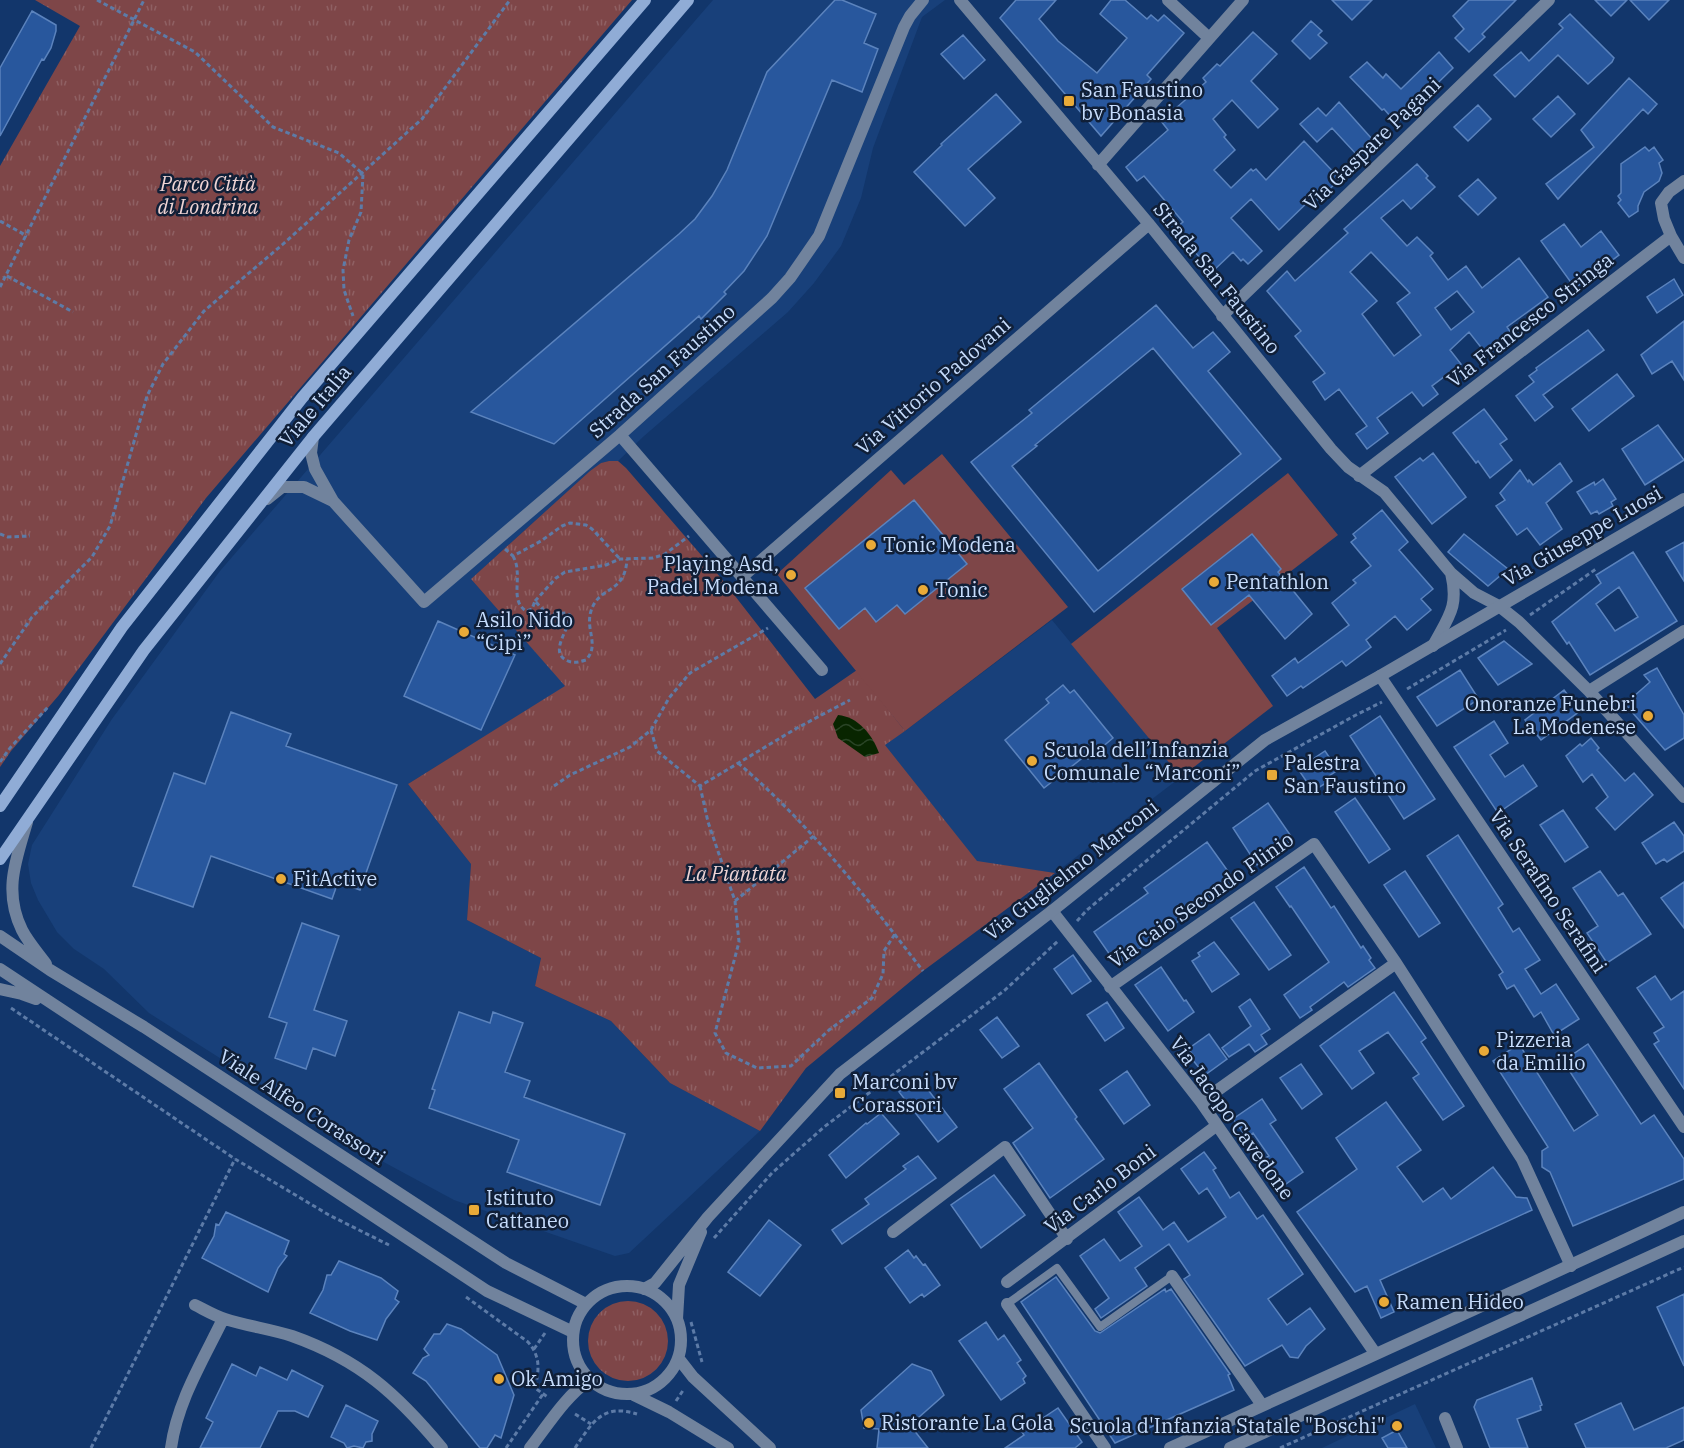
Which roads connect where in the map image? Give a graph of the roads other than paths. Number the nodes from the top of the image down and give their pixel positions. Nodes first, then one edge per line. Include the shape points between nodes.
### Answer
1 (645, 0) edge
2 (688, 0) edge
3 (923, 0) edge
4 (960, 0) edge
5 (1168, 0) edge
6 (1243, 0) edge
7 (1550, 0) edge
8 (1209, 38) junction
9 (1098, 165) junction
10 (1684, 181) edge
11 (1149, 224) junction
12 (1671, 236) junction
13 (1684, 258) edge
14 (1222, 316) junction
15 (620, 435) junction
16 (313, 437) junction
17 (1359, 476) junction
18 (1684, 499) edge
19 (333, 501) junction
20 (259, 504) junction
21 (1451, 573) junction
22 (742, 577) junction
23 (1499, 606) junction
24 (1684, 631) edge
25 (1433, 645) junction
26 (822, 670) dead end
27 (1380, 676) junction
28 (1589, 691) junction
29 (1684, 797) edge
30 (0, 806) edge
31 (28, 817) junction
32 (0, 859) edge
33 (1052, 911) junction
34 (0, 936) edge
35 (1396, 963) junction
36 (0, 969) edge
37 (50, 970) junction
38 (1110, 987) junction
39 (0, 989) edge
40 (64, 1011) junction
41 (1201, 1102) junction
42 (1216, 1126) junction
43 (1684, 1127) edge
44 (1684, 1212) edge
45 (708, 1217) junction
46 (893, 1232) dead end
47 (1067, 1239) junction
48 (1684, 1241) edge
49 (1571, 1266) junction
50 (1172, 1276) joint
51 (1007, 1282) dead end
52 (644, 1289) junction
53 (586, 1304) junction
54 (1007, 1304) joint
55 (195, 1305) dead end
56 (223, 1319) junction
57 (678, 1319) junction
58 (573, 1332) junction
59 (1375, 1353) junction
60 (679, 1359) junction
61 (589, 1380) junction
62 (634, 1395) junction
63 (1262, 1405) junction
64 (1445, 1418) dead end
65 (171, 1448) edge
66 (442, 1448) edge
67 (530, 1448) edge
68 (728, 1448) edge
69 (770, 1448) edge
70 (1105, 1448) edge
71 (1170, 1448) edge
72 (1230, 1448) edge
73 (1457, 1448) edge

1 - 30 main road, Viale Italia via 302,398 122,627
2 - 16 main road, Viale Italia
3 - 15 street, Strada San Faustino via 904,27 834,204 804,259 772,298
4 - 9 street, Strada San Faustino
5 - 8 street
6 - 8 street
7 - 14 street, Via Gaspare Pagani
8 - 9 street
9 - 11 street, Strada San Faustino
10 - 12 street via 1661,203
11 - 14 street, Strada San Faustino
11 - 22 street, Via Vittorio Padovani
12 - 13 street
12 - 17 street, Via Francesco Stringa
14 - 17 street, Strada San Faustino via 1330,448
15 - 19 street, Strada San Faustino via 424,602
15 - 22 street
16 - 19 street, Strada San Faustino via 315,469
16 - 20 main road, Viale Italia
17 - 21 street, Strada San Faustino via 1384,492
18 - 23 street, Via Giuseppe Luosi
19 - 20 street, Strada San Faustino via 304,487 282,487
20 - 31 main road, Viale Italia via 144,651
21 - 23 street, Strada San Faustino
21 - 25 street via 1454,603
22 - 26 street
23 - 25 street, Via Guglielmo Marconi
23 - 28 street, Strada San Faustino
24 - 28 street
25 - 27 street, Via Guglielmo Marconi
27 - 33 street, Via Guglielmo Marconi via 1264,740
27 - 43 street, Via Serafino Serafini
28 - 29 street, Strada San Faustino
31 - 32 main road, Viale Italia
31 - 37 street via 12,873 13,905 22,931
33 - 38 street, Via Jacopo Cavedone
33 - 45 street, Via Guglielmo Marconi via 840,1074
34 - 37 street, Viale Alfeo Corassori
35 - 38 street, Via Caio Secondo Plinio via 1314,844
35 - 41 street
35 - 49 street via 1522,1159
36 - 40 street
37 - 53 street, Viale Alfeo Corassori via 506,1263
38 - 41 street, Via Jacopo Cavedone
39 - 40 street
40 - 58 street via 487,1291
41 - 42 street, Via Jacopo Cavedone
42 - 47 street, Via Carlo Boni
42 - 59 street, Via Jacopo Cavedone
44 - 49 street
45 - 52 street, Via Guglielmo Marconi via 655,1283
45 - 57 street, Via Guglielmo Marconi via 679,1285
46 - 47 street via 1005,1147
47 - 51 street, Via Carlo Boni
48 - 72 street
49 - 59 street
50 - 54 lane via 1100,1327 1057,1268
50 - 63 street
52 - 53 street via 613,1288
52 - 57 street via 664,1301
53 - 58 street
54 - 70 street
55 - 56 street
56 - 65 street via 177,1417
56 - 66 street via 290,1335 359,1368 416,1416
57 - 60 street via 682,1339
58 - 61 street via 578,1366
59 - 63 street
60 - 62 street via 669,1376
60 - 69 street via 693,1377
61 - 62 street via 602,1389
61 - 67 street via 570,1395
62 - 68 street
63 - 71 street
64 - 73 street

